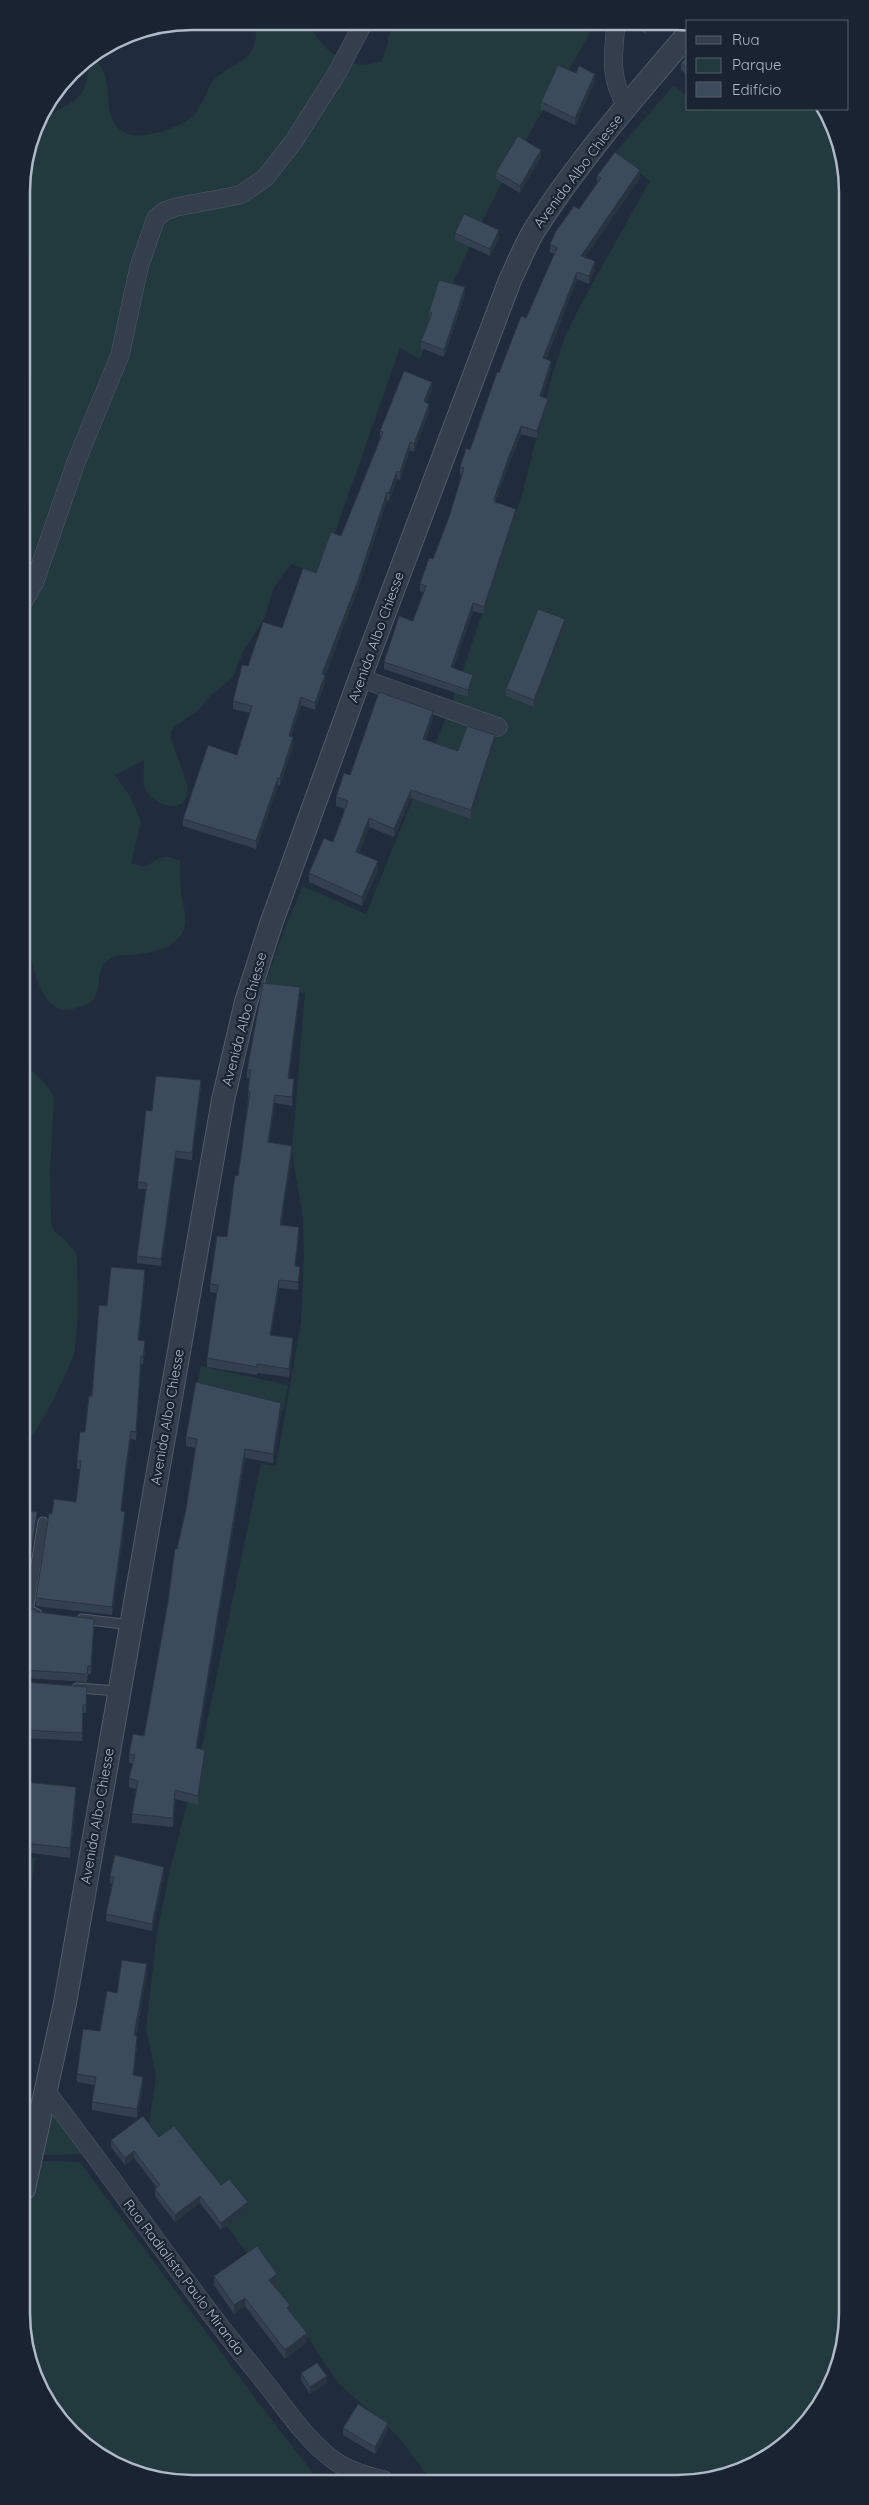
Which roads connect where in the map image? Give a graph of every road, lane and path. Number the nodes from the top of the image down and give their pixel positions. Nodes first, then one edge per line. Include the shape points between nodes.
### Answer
1 (360, 30) edge
2 (616, 30) edge
3 (686, 36) edge
4 (627, 106) junction
5 (30, 590) edge
6 (360, 678) junction
7 (498, 727) dead end
8 (43, 1522) dead end
9 (47, 1615) edge
10 (75, 1619) edge
11 (131, 1625) junction
12 (71, 1688) edge
13 (119, 1691) junction
14 (46, 2091) junction
15 (30, 2162) edge
16 (370, 2475) edge

1 - 5 street via 294,141 265,178 240,196 176,207 156,218 139,267 120,355 76,462
2 - 4 street via 613,76 618,94
3 - 4 street, Avenida Albo Chiesse
4 - 6 street, Avenida Albo Chiesse via 568,181 534,231 510,280
6 - 7 street
6 - 11 street, Avenida Albo Chiesse via 246,1002 223,1100
8 - 9 lane via 30,1610
10 - 11 lane
11 - 13 street, Avenida Albo Chiesse
12 - 13 lane
13 - 14 street, Avenida Albo Chiesse via 65,2003
14 - 15 street, Avenida Albo Chiesse
14 - 16 street, Rua Radialista Paulo Miranda via 95,2154 209,2315 312,2440 334,2460

